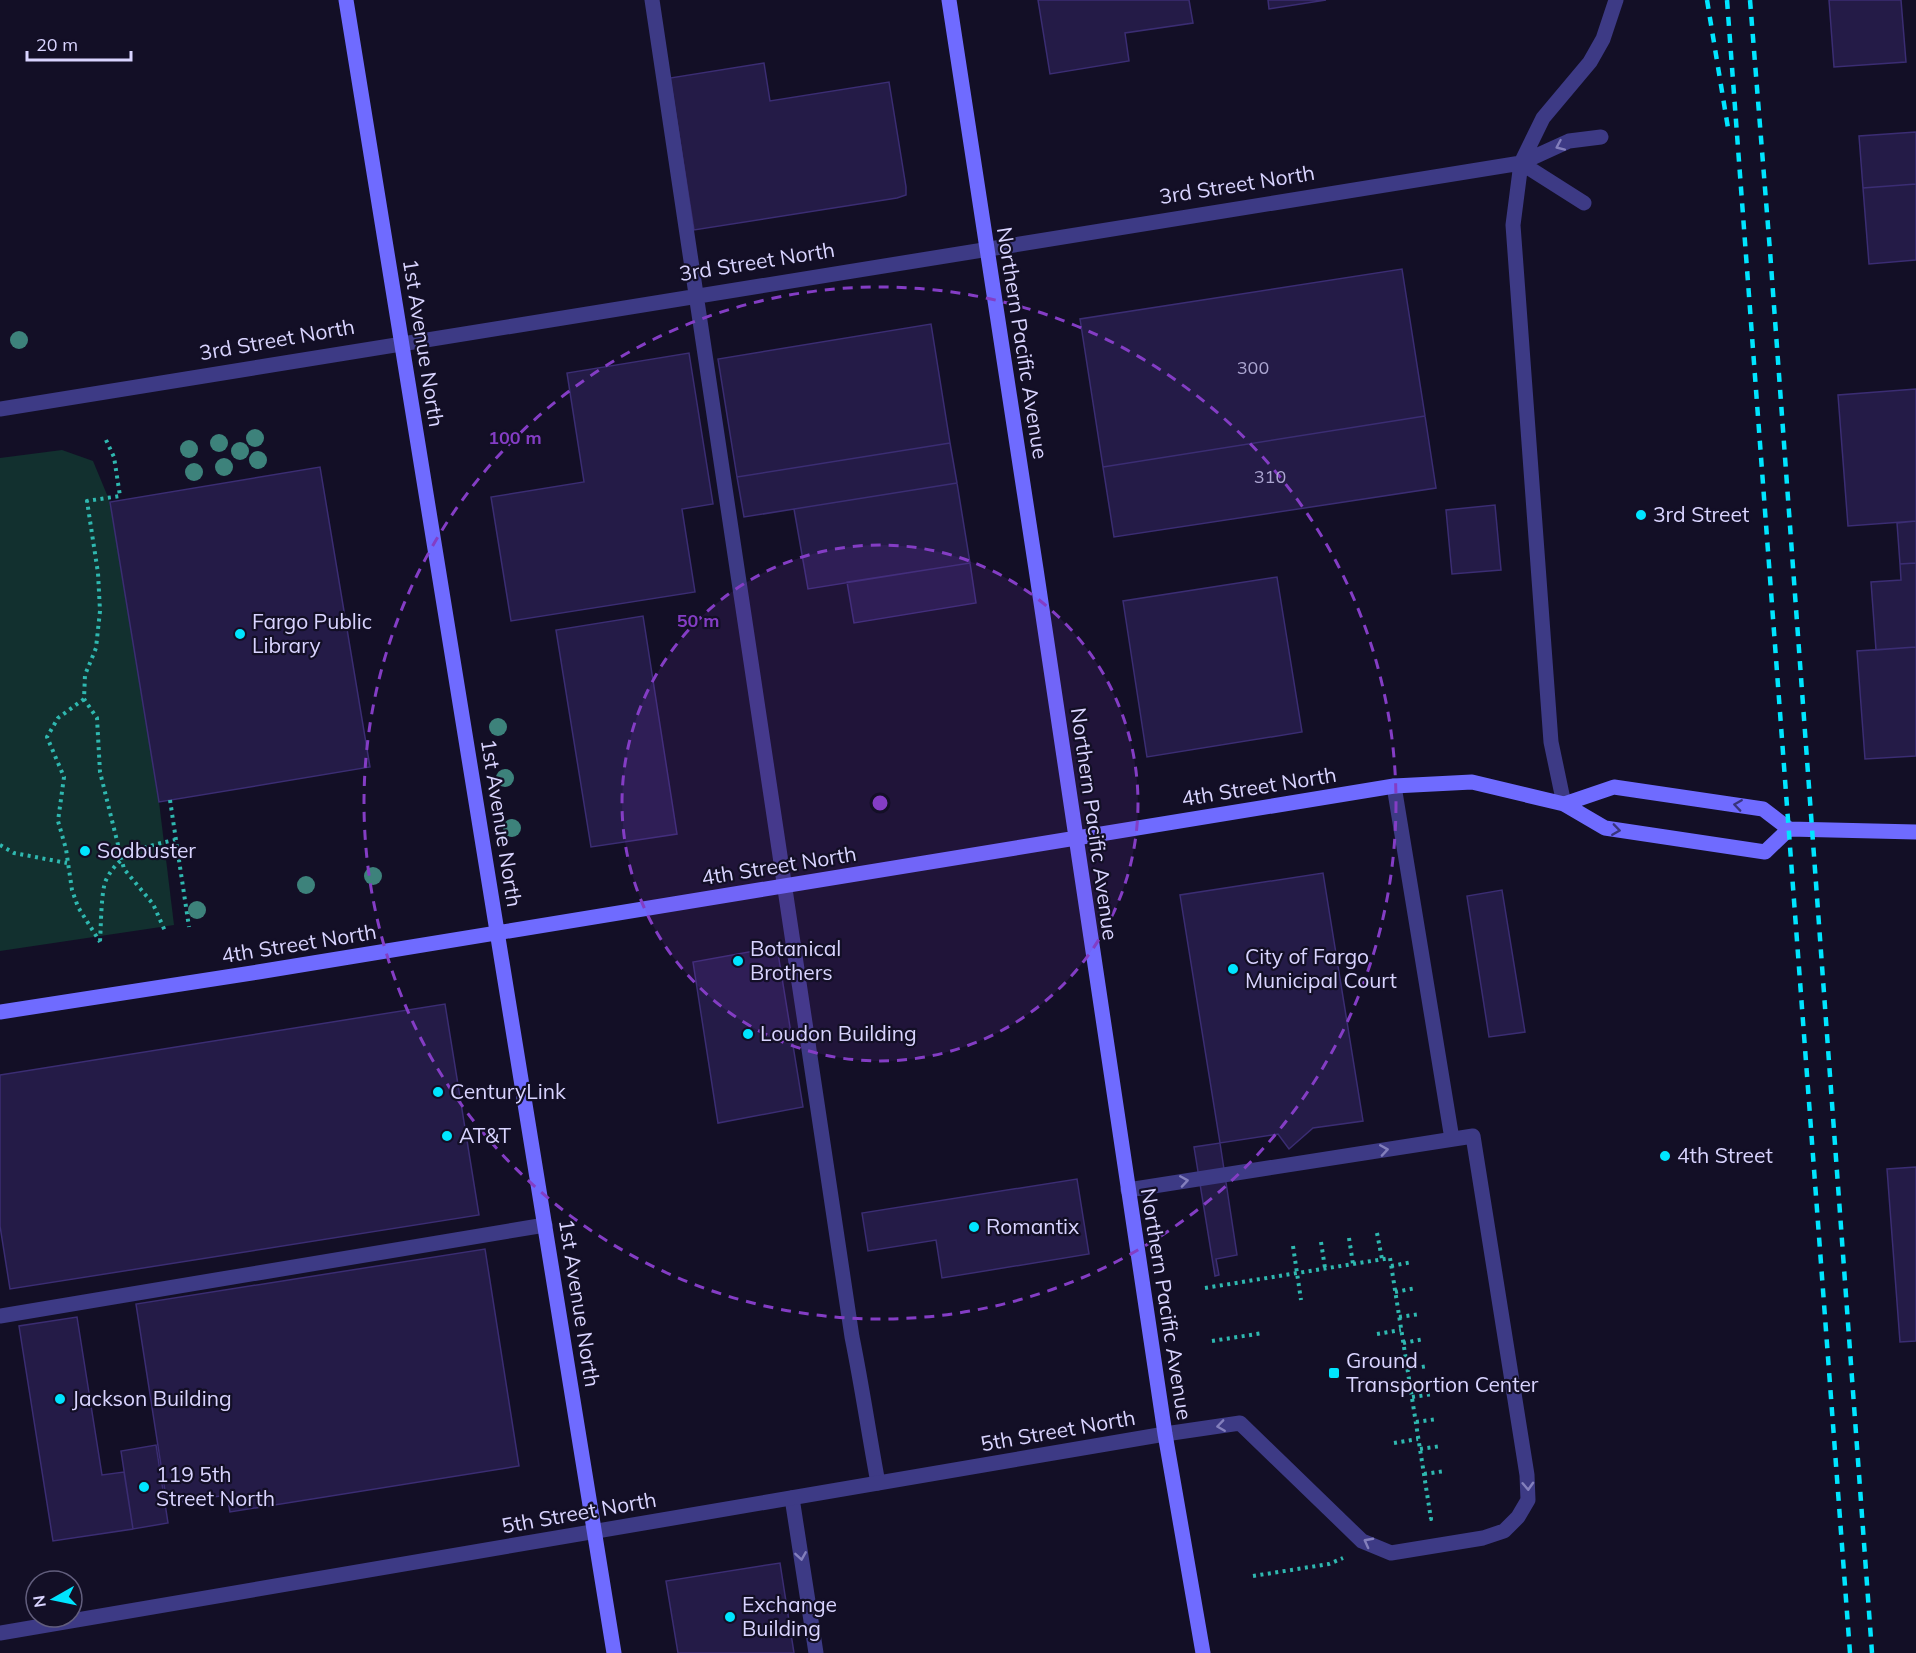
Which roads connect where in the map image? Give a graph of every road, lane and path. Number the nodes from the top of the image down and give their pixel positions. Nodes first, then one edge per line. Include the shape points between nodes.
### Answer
1 (346, 0) edge
2 (652, 0) edge
3 (949, 0) edge
4 (1616, 0) edge
5 (1601, 137) dead end
6 (1521, 163) junction
7 (1584, 203) dead end
8 (986, 246) junction
9 (695, 293) junction
10 (401, 340) junction
11 (0, 409) edge
12 (106, 440) dead end
13 (84, 699) junction
14 (1394, 786) junction
15 (170, 800) dead end
16 (1564, 804) junction
17 (1790, 829) junction
18 (1916, 832) edge
19 (1075, 839) junction
20 (175, 840) junction
21 (0, 845) edge
22 (121, 860) junction
23 (67, 863) junction
24 (783, 886) junction
25 (189, 927) dead end
26 (165, 931) dead end
27 (498, 932) junction
28 (0, 1012) edge
29 (1452, 1139) junction
30 (1128, 1190) junction
31 (545, 1225) junction
32 (1377, 1233) dead end
33 (1349, 1238) dead end
34 (1321, 1242) dead end
35 (1293, 1246) dead end
36 (1382, 1260) junction
37 (1412, 1262) dead end
38 (1353, 1264) junction
39 (1391, 1266) junction
40 (1325, 1269) junction
41 (1297, 1273) junction
42 (1205, 1288) dead end
43 (1416, 1288) dead end
44 (1395, 1292) junction
45 (1301, 1300) dead end
46 (1420, 1314) dead end
47 (0, 1316) edge
48 (1399, 1317) junction
49 (1401, 1330) junction
50 (1263, 1333) dead end
51 (1377, 1334) dead end
52 (1424, 1339) dead end
53 (1212, 1341) dead end
54 (1403, 1343) junction
55 (1428, 1366) dead end
56 (1407, 1370) junction
57 (1432, 1394) dead end
58 (1412, 1397) junction
59 (1437, 1419) dead end
60 (1416, 1422) junction
61 (1165, 1434) junction
62 (1418, 1439) junction
63 (1394, 1443) dead end
64 (1441, 1446) dead end
65 (1420, 1449) junction
66 (1445, 1471) dead end
67 (1424, 1474) junction
68 (878, 1483) junction
69 (792, 1498) junction
70 (1420, 1520) dead end
71 (595, 1532) junction
72 (1362, 1541) junction
73 (1253, 1576) dead end
74 (0, 1633) edge
75 (614, 1653) edge
76 (816, 1653) edge
77 (1203, 1653) edge

1 - 10 street, 1st Avenue North
2 - 9 street
3 - 8 street, Northern Pacific Avenue
4 - 6 street via 1604,39 1543,118
5 -> 6 street, 3rd Street North via 1569,141
6 - 7 street
6 - 8 street, 3rd Street North
6 - 16 street via 1513,225 1551,742
8 - 9 street, 3rd Street North
8 - 19 street, Northern Pacific Avenue
9 - 10 street, 3rd Street North
9 - 24 street
10 - 11 street, 3rd Street North
10 - 27 street, 1st Avenue North
12 - 13 path via 114,458 120,495 87,501 100,611 96,648 85,675
13 - 22 path via 97,718 100,772
13 - 23 path via 58,718 47,737 64,777 58,821
14 - 16 street, 4th Street North via 1472,782
14 - 19 street, 4th Street North
14 - 29 street
15 - 20 path
17 -> 16 street via 1763,809 1614,787
16 -> 17 street, 4th Street North via 1605,828 1765,852
17 - 18 street
19 - 24 street, 4th Street North
19 - 30 street, Northern Pacific Avenue
20 - 22 path via 144,846
20 - 25 path
21 - 23 path via 14,853
22 - 23 path via 105,882 100,942 78,907
22 - 26 path via 153,904
24 - 27 street, 4th Street North
24 - 68 street
27 - 28 street, 4th Street North
27 - 31 street, 1st Avenue North
30 -> 29 street
29 -> 72 street via 1473,1136 1526,1463 1528,1500 1504,1531 1483,1538 1391,1553
30 - 61 street, Northern Pacific Avenue
31 - 47 street
31 - 71 street, 1st Avenue North
32 - 36 path
33 - 38 path
34 - 40 path
35 - 41 path
36 - 38 path
36 - 39 path via 1390,1258
37 - 39 path
38 - 40 path
39 - 44 path
40 - 41 path
41 - 42 path
41 - 45 path
43 - 44 path
44 - 48 path
46 - 48 path
48 - 49 path
49 - 51 path
49 - 54 path
50 - 53 path
52 - 54 path
54 - 56 path
55 - 56 path
56 - 58 path
57 - 58 path
58 - 60 path
59 - 60 path
60 - 62 path
61 - 68 street, 5th Street North
72 -> 61 street, 5th Street North via 1240,1423
61 - 77 street, Northern Pacific Avenue
62 - 63 path
62 - 65 path
64 - 65 path
65 - 67 path
66 - 67 path
67 - 70 path via 1431,1519
68 - 69 street, 5th Street North
69 - 71 street, 5th Street North
69 -> 76 street
71 - 74 street, 5th Street North
71 - 75 street, 1st Avenue North
72 - 73 path via 1329,1564

